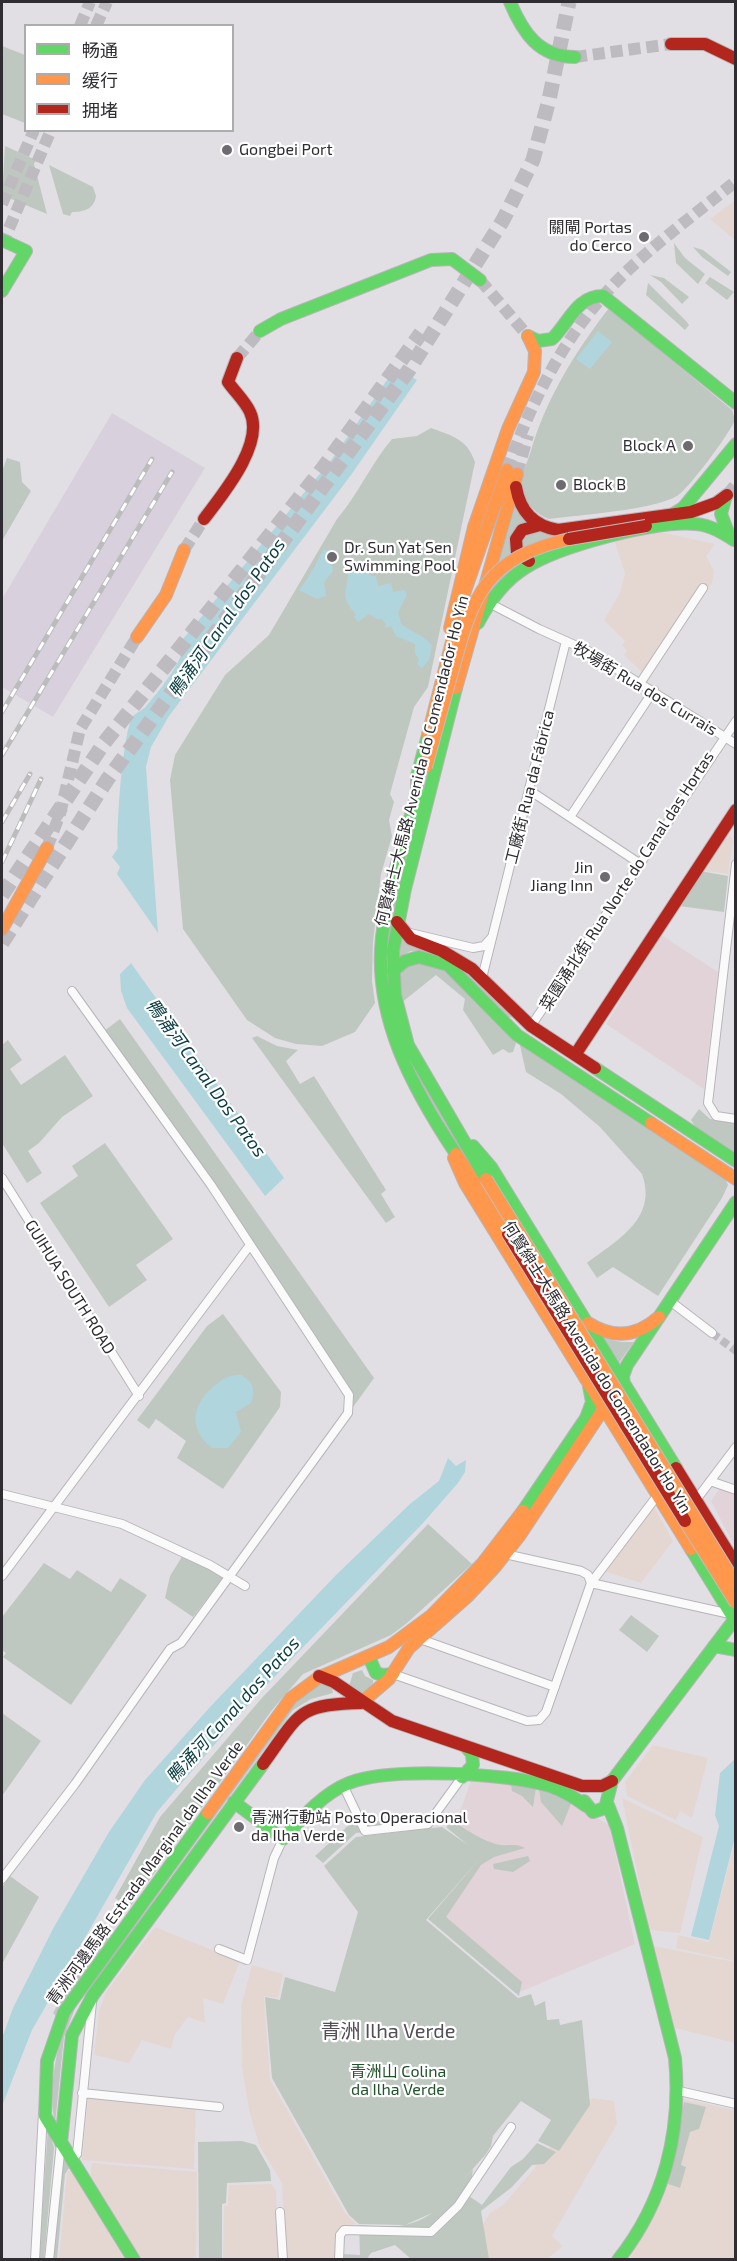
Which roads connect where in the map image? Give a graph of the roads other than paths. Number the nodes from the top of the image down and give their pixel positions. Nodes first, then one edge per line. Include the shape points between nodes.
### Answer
1 (510, 2) edge
2 (671, 44) tunnel mouth
3 (575, 57) tunnel mouth
4 (735, 59) edge
5 (2, 240) edge
6 (480, 280) tunnel mouth
7 (2, 291) edge
8 (260, 331) tunnel mouth
9 (237, 358) tunnel mouth
10 (735, 403) edge
11 (735, 444) edge
12 (512, 472) junction
13 (669, 516) junction
14 (204, 519) tunnel mouth
15 (540, 525) junction
16 (735, 541) edge
17 (184, 550) tunnel mouth
18 (539, 560) junction
19 (703, 588) dead end
20 (489, 603) junction
21 (137, 637) tunnel mouth
22 (566, 641) junction
23 (469, 646) junction
24 (441, 682) junction
25 (639, 685) junction
26 (654, 690) junction
27 (735, 720) edge
28 (723, 736) junction
29 (735, 744) edge
30 (529, 790) junction
31 (417, 794) junction
32 (735, 810) edge
33 (570, 817) junction
34 (47, 848) tunnel mouth
35 (639, 863) junction
36 (735, 864) edge
37 (400, 927) junction
38 (2, 929) edge
39 (493, 933) junction
40 (393, 971) junction
41 (482, 978) junction
42 (72, 991) dead end
43 (499, 1019) junction
44 (531, 1026) junction
45 (575, 1055) junction
46 (633, 1111) junction
47 (735, 1119) edge
48 (676, 1122) junction
49 (445, 1124) junction
50 (668, 1135) junction
51 (735, 1161) edge
52 (2, 1178) edge
53 (735, 1179) edge
54 (482, 1182) junction
55 (735, 1202) edge
56 (250, 1245) junction
57 (549, 1262) junction
58 (670, 1301) junction
59 (538, 1303) junction
60 (577, 1308) junction
61 (659, 1317) junction
62 (712, 1334) tunnel mouth
63 (564, 1344) junction
64 (611, 1363) junction
65 (624, 1384) junction
66 (589, 1385) junction
67 (139, 1396) junction
68 (604, 1409) junction
69 (662, 1445) junction
70 (735, 1448) edge
71 (710, 1481) junction
72 (687, 1486) junction
73 (735, 1490) edge
74 (654, 1491) junction
75 (2, 1494) edge
76 (696, 1500) junction
77 (56, 1505) junction
78 (677, 1527) junction
79 (505, 1554) junction
80 (735, 1565) edge
81 (2, 1576) edge
82 (230, 1577) junction
83 (591, 1583) junction
84 (735, 1584) edge
85 (245, 1586) dead end
86 (734, 1613) edge
87 (420, 1639) junction
88 (714, 1646) junction
89 (735, 1650) edge
90 (369, 1657) junction
91 (391, 1676) junction
92 (325, 1678) junction
93 (555, 1686) junction
94 (332, 1702) junction
95 (361, 1703) junction
96 (376, 1713) junction
97 (465, 1746) junction
98 (462, 1777) junction
99 (612, 1781) junction
100 (344, 1785) junction
101 (594, 1787) junction
102 (609, 1801) junction
103 (234, 1802) junction
104 (591, 1809) junction
105 (617, 1828) junction
106 (283, 1839) junction
107 (2, 1879) edge
108 (219, 1949) dead end
109 (93, 1995) junction
110 (679, 2091) junction
111 (82, 2093) junction
112 (735, 2104) edge
113 (219, 2107) dead end
114 (44, 2110) junction
115 (511, 2127) dead end
116 (61, 2143) junction
117 (71, 2160) junction
118 (280, 2212) dead end
119 (35, 2259) edge
120 (50, 2259) edge
121 (134, 2259) edge
122 (283, 2259) edge
123 (339, 2259) edge
124 (618, 2259) edge

1 - 3 main road via 524,32 537,46 556,57
2 - 4 main road via 703,42
5 - 7 main road via 26,250
6 - 8 main road via 452,259 431,260 281,319
9 - 14 main road via 228,382 252,413 253,429 241,468
10 - 24 main road via 603,296 583,300 552,339 538,341 528,336 535,355 534,372 508,429 474,527
11 - 13 main road via 686,506
12 - 15 main road via 519,504
12 - 23 main road, 何賢紳士大馬路 Avenida do Comendador Ho Yin
12 - 24 main road, 何賢紳士大馬路 Avenida do Comendador Ho Yin via 465,591
13 - 15 main road via 566,530
13 - 16 main road via 713,504 727,495 721,520
13 - 31 main road, bridge via 646,526 537,547 512,559 488,581 465,621
15 - 18 main road via 521,531 515,545 522,558
16 - 18 main road via 713,528 685,524 574,547
17 - 21 main road via 166,595
18 - 20 main road via 510,580
19 - 25 street
20 - 22 street, 牧場街 Rua dos Currais
20 - 23 main road
22 - 25 street, 牧場街 Rua dos Currais
22 - 30 street, 工廠街 Rua da Fábrica
23 - 37 main road, 何賢紳士大馬路 Avenida do Comendador Ho Yin
24 - 31 main road, 何賢紳士大馬路 Avenida do Comendador Ho Yin via 417,776
25 - 26 street, 牧場街 Rua dos Currais
26 - 28 street, 牧場街 Rua dos Currais
26 - 33 street
27 - 28 street, 菜園涌北街 Rua Norte do Canal das Hortas
28 - 29 street, 牧場街 Rua dos Currais
28 - 35 street, 菜園涌北街 Rua Norte do Canal das Hortas
30 - 33 street
30 - 39 street, 工廠街 Rua da Fábrica
31 - 49 main road, 何賢紳士大馬路 Avenida do Comendador Ho Yin via 384,923 381,978 396,1049
32 - 45 main road
33 - 35 street
34 - 38 main road
35 - 44 street, 菜園涌北街 Rua Norte do Canal das Hortas
36 - 47 street via 708,1103 716,1116
37 - 39 street via 474,948 486,944
37 - 40 main road, 何賢紳士大馬路 Avenida do Comendador Ho Yin
37 - 41 main road via 411,939 452,956
39 - 41 street, 工廠街 Rua da Fábrica
40 - 43 main road via 413,957 444,962 460,974
40 - 49 main road, 何賢紳士大馬路 Avenida do Comendador Ho Yin via 398,1012 408,1045
41 - 44 main road
42 - 56 street
43 - 44 main road
43 - 46 main road
44 - 45 main road
45 - 46 main road via 574,1063 617,1093
45 - 48 main road
46 - 50 main road
48 - 50 main road
48 - 51 main road
49 - 54 main road, 何賢紳士大馬路 Avenida do Comendador Ho Yin
49 - 57 main road, 何賢紳士大馬路 Avenida do Comendador Ho Yin via 490,1167
49 - 59 main road, 何賢紳士大馬路 Avenida do Comendador Ho Yin via 465,1183
50 - 53 main road
52 - 67 street, GUIHUA SOUTH ROAD
54 - 84 main road, bridge
54 - 86 main road, bridge
55 - 58 main road
56 - 67 street
56 - 82 street via 349,1395 348,1413
57 - 59 main road via 532,1262 527,1271
57 - 60 main road, 何賢紳士大馬路 Avenida do Comendador Ho Yin
58 - 61 main road
58 - 62 street
59 - 63 main road, 何賢紳士大馬路 Avenida do Comendador Ho Yin
60 - 61 main road via 596,1329 618,1335 641,1331
60 - 63 main road via 585,1327 585,1341 575,1346
60 - 64 main road, 何賢紳士大馬路 Avenida do Comendador Ho Yin
61 - 65 main road via 627,1365
63 - 66 main road, 何賢紳士大馬路 Avenida do Comendador Ho Yin
64 - 65 main road, 何賢紳士大馬路 Avenida do Comendador Ho Yin
64 - 68 main road via 614,1389
65 - 69 main road, 何賢紳士大馬路 Avenida do Comendador Ho Yin
66 - 68 main road, 何賢紳士大馬路 Avenida do Comendador Ho Yin
66 - 90 main road, 青洲河邊馬路 Estrada Marginal da Ilha Verde via 592,1402 586,1418 488,1560 432,1615
67 - 77 street
68 - 74 main road, 何賢紳士大馬路 Avenida do Comendador Ho Yin
68 - 79 main road
69 - 72 main road, 何賢紳士大馬路 Avenida do Comendador Ho Yin
69 - 74 main road via 645,1445 639,1453 638,1460
70 - 71 street
71 - 73 street
71 - 76 street
72 - 76 main road, 何賢紳士大馬路 Avenida do Comendador Ho Yin
72 - 78 main road via 700,1519 693,1528
74 - 78 main road, 何賢紳士大馬路 Avenida do Comendador Ho Yin
74 - 83 street
75 - 77 street
76 - 80 main road, 何賢紳士大馬路 Avenida do Comendador Ho Yin
77 - 81 street
77 - 82 street via 122,1524
78 - 86 main road, 何賢紳士大馬路 Avenida do Comendador Ho Yin
79 - 83 street via 581,1571
79 - 87 main road via 468,1596
82 - 85 street
82 - 107 street via 181,1643 170,1649
83 - 86 street
83 - 93 street
86 - 88 main road
87 - 91 main road
87 - 93 street
88 - 89 main road
88 - 99 main road
90 - 91 main road via 375,1673
90 - 92 main road, 青洲河邊馬路 Estrada Marginal da Ilha Verde
91 - 93 street via 526,1721 539,1720 546,1712
91 - 95 main road
91 - 96 main road
92 - 94 main road via 336,1691
92 - 95 main road
92 - 114 main road, 青洲河邊馬路 Estrada Marginal da Ilha Verde via 298,1691 285,1706 73,1998 47,2061
94 - 95 main road, 青洲河邊馬路 Estrada Marginal da Ilha Verde
94 - 103 main road, 青洲河邊馬路 Estrada Marginal da Ilha Verde via 314,1706 299,1716
95 - 96 main road
96 - 97 main road
97 - 98 main road via 472,1754 473,1765
97 - 101 main road
98 - 100 main road via 382,1775
98 - 100 street via 428,1824 365,1831
98 - 104 main road via 529,1782 573,1794
99 - 101 main road
99 - 102 main road
100 - 106 main road via 323,1796
101 - 102 main road via 605,1790
101 - 104 main road via 584,1798
102 - 104 main road
102 - 105 main road
103 - 106 main road
103 - 109 main road, 青洲河邊馬路 Estrada Marginal da Ilha Verde
104 - 105 main road
105 - 110 main road via 675,2058
106 - 108 street via 273,1858 247,1960
109 - 111 street, 青洲河邊馬路 Estrada Marginal da Ilha Verde
109 - 116 main road, 青洲河邊馬路 Estrada Marginal da Ilha Verde via 72,2035
110 - 112 street
110 - 124 main road via 657,2195 637,2235
111 - 113 street
111 - 117 street, 青洲河邊馬路 Estrada Marginal da Ilha Verde via 78,2154
114 - 116 main road, 青洲河邊馬路 Estrada Marginal da Ilha Verde
114 - 119 street
115 - 123 street via 458,2206 431,2232 344,2230 340,2235
116 - 117 main road, 青洲河邊馬路 Estrada Marginal da Ilha Verde
116 - 120 street
117 - 121 main road, 青洲河邊馬路 Estrada Marginal da Ilha Verde
118 - 122 street

